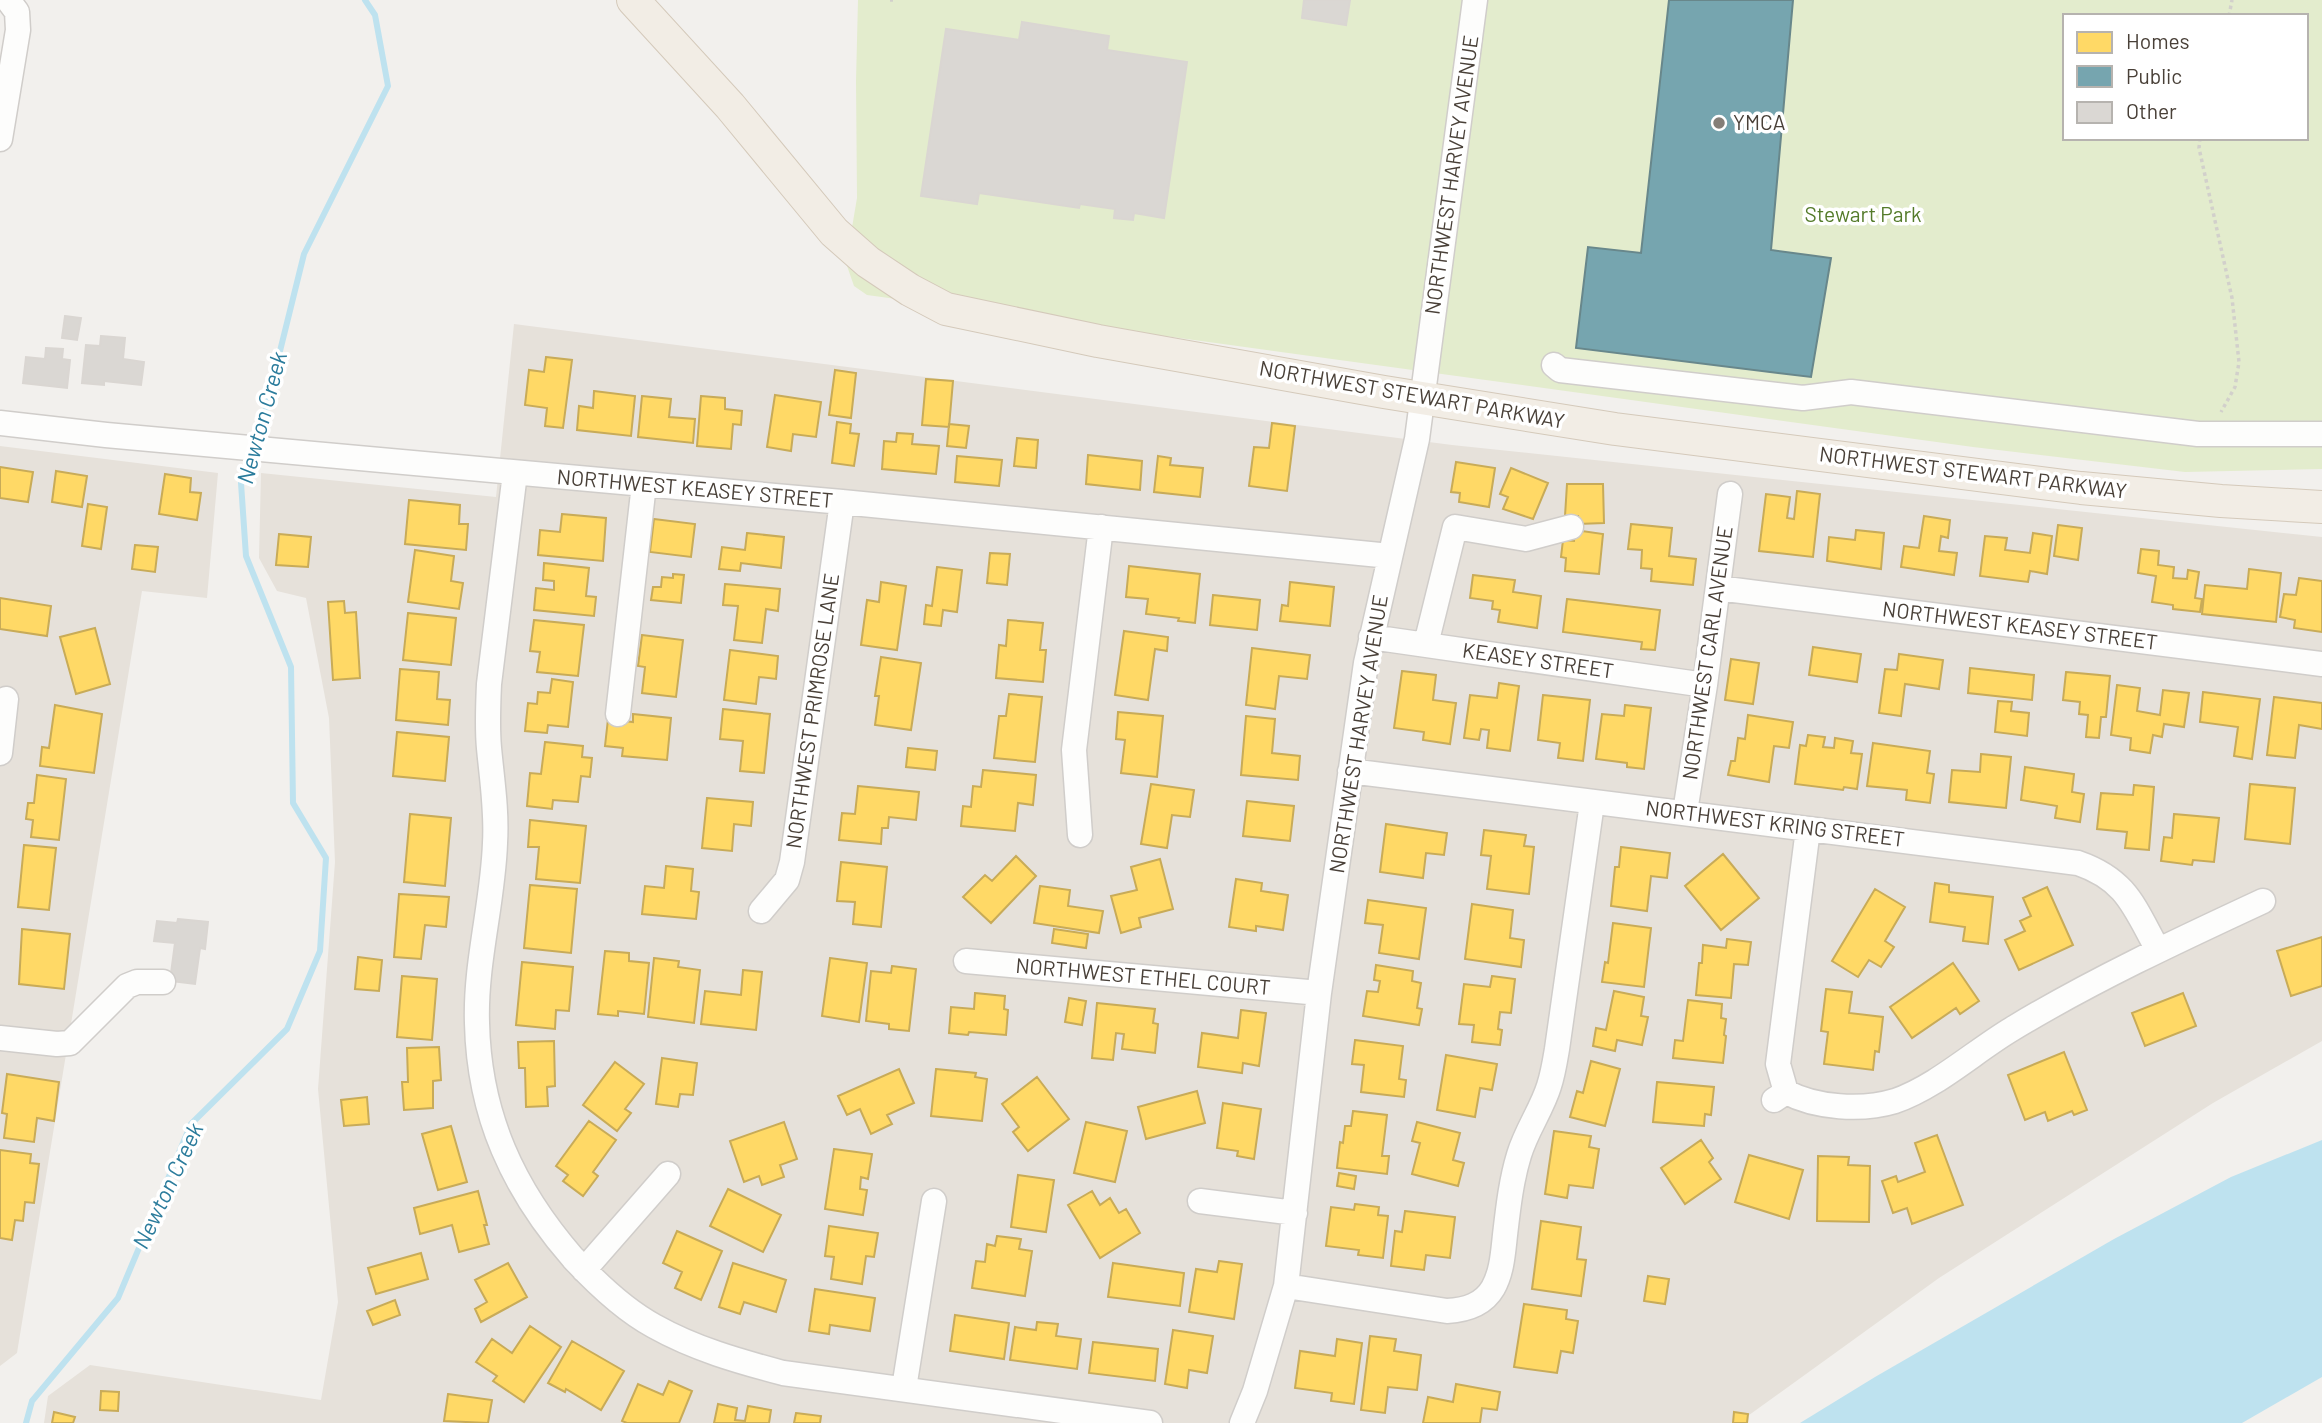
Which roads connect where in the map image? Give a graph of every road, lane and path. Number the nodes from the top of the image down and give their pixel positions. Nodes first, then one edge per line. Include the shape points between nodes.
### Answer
1 (8, 0) edge
2 (633, 0) edge
3 (1475, 0) edge
4 (0, 139) edge
5 (2200, 140) edge
6 (1554, 365) dead end
7 (1422, 398) junction
8 (0, 423) edge
9 (2209, 434) junction
10 (2322, 434) edge
11 (515, 473) junction
12 (644, 484) junction
13 (1730, 494) dead end
14 (842, 502) junction
15 (2322, 507) edge
16 (1101, 527) junction
17 (1571, 527) dead end
18 (1390, 556) junction
19 (1718, 588) junction
20 (1371, 637) junction
21 (1426, 644) junction
22 (2322, 664) edge
23 (1705, 685) junction
24 (6, 699) dead end
25 (618, 714) dead end
26 (0, 753) edge
27 (1350, 771) junction
28 (1592, 803) junction
29 (1685, 812) junction
30 (1808, 829) junction
31 (1080, 835) dead end
32 (2263, 901) dead end
33 (761, 911) dead end
34 (2158, 950) junction
35 (966, 961) dead end
36 (163, 982) dead end
37 (1319, 993) junction
38 (0, 1038) edge
39 (667, 1174) dead end
40 (934, 1201) dead end
41 (1199, 1201) dead end
42 (1295, 1213) junction
43 (584, 1270) junction
44 (1286, 1286) junction
45 (904, 1388) junction
46 (1150, 1423) edge
47 (1242, 1423) edge

1 - 4 street via 17,12 18,30
2 - 7 main road, NORTHWEST STEWART PARKWAY via 730,106 834,232 868,262 946,309
3 - 7 street, NORTHWEST HARVEY AVENUE
5 - 9 path via 2232,298 2239,362 2235,387
6 - 9 street via 1560,370 1803,398 1851,392
7 - 15 main road, NORTHWEST STEWART PARKWAY via 1615,429 2081,488
7 - 18 street, NORTHWEST HARVEY AVENUE
8 - 11 street, NORTHWEST KEASEY STREET
9 - 10 street
11 - 12 street, NORTHWEST KEASEY STREET
11 - 43 street via 489,684 496,808 479,979 480,1064 507,1161 526,1197
12 - 14 street, NORTHWEST KEASEY STREET
12 - 25 street
13 - 19 street, NORTHWEST CARL AVENUE
14 - 16 street, NORTHWEST KEASEY STREET
14 - 33 street, NORTHWEST PRIMROSE LANE via 792,862 787,880
16 - 18 street, NORTHWEST KEASEY STREET
16 - 31 street via 1074,750
17 - 21 street via 1526,539 1444,525
18 - 20 street, NORTHWEST HARVEY AVENUE
19 - 22 street, NORTHWEST KEASEY STREET
19 - 23 street, NORTHWEST CARL AVENUE
20 - 21 street, KEASEY STREET
20 - 27 street, NORTHWEST HARVEY AVENUE
21 - 23 street, KEASEY STREET
23 - 29 street, NORTHWEST CARL AVENUE
24 - 26 street
27 - 28 street, NORTHWEST KRING STREET
27 - 37 street, NORTHWEST HARVEY AVENUE
28 - 29 street, NORTHWEST KRING STREET
28 - 44 street via 1557,1049 1549,1087 1519,1155 1499,1277 1485,1299 1463,1310 1447,1311
29 - 30 street, NORTHWEST KRING STREET
30 - 34 street, NORTHWEST KRING STREET via 2078,863 2101,871 2118,885
30 - 34 street via 1778,1064 1780,1096 1847,1106 1896,1100 2013,1028
32 - 34 street
35 - 37 street, NORTHWEST ETHEL COURT
36 - 38 street via 128,986 70,1043
37 - 42 street, NORTHWEST HARVEY AVENUE
39 - 43 street
40 - 45 street
41 - 42 street
42 - 44 street, NORTHWEST HARVEY AVENUE
43 - 45 street via 616,1301 653,1326 699,1348 783,1373
44 - 47 street, NORTHWEST HARVEY AVENUE
45 - 46 street

